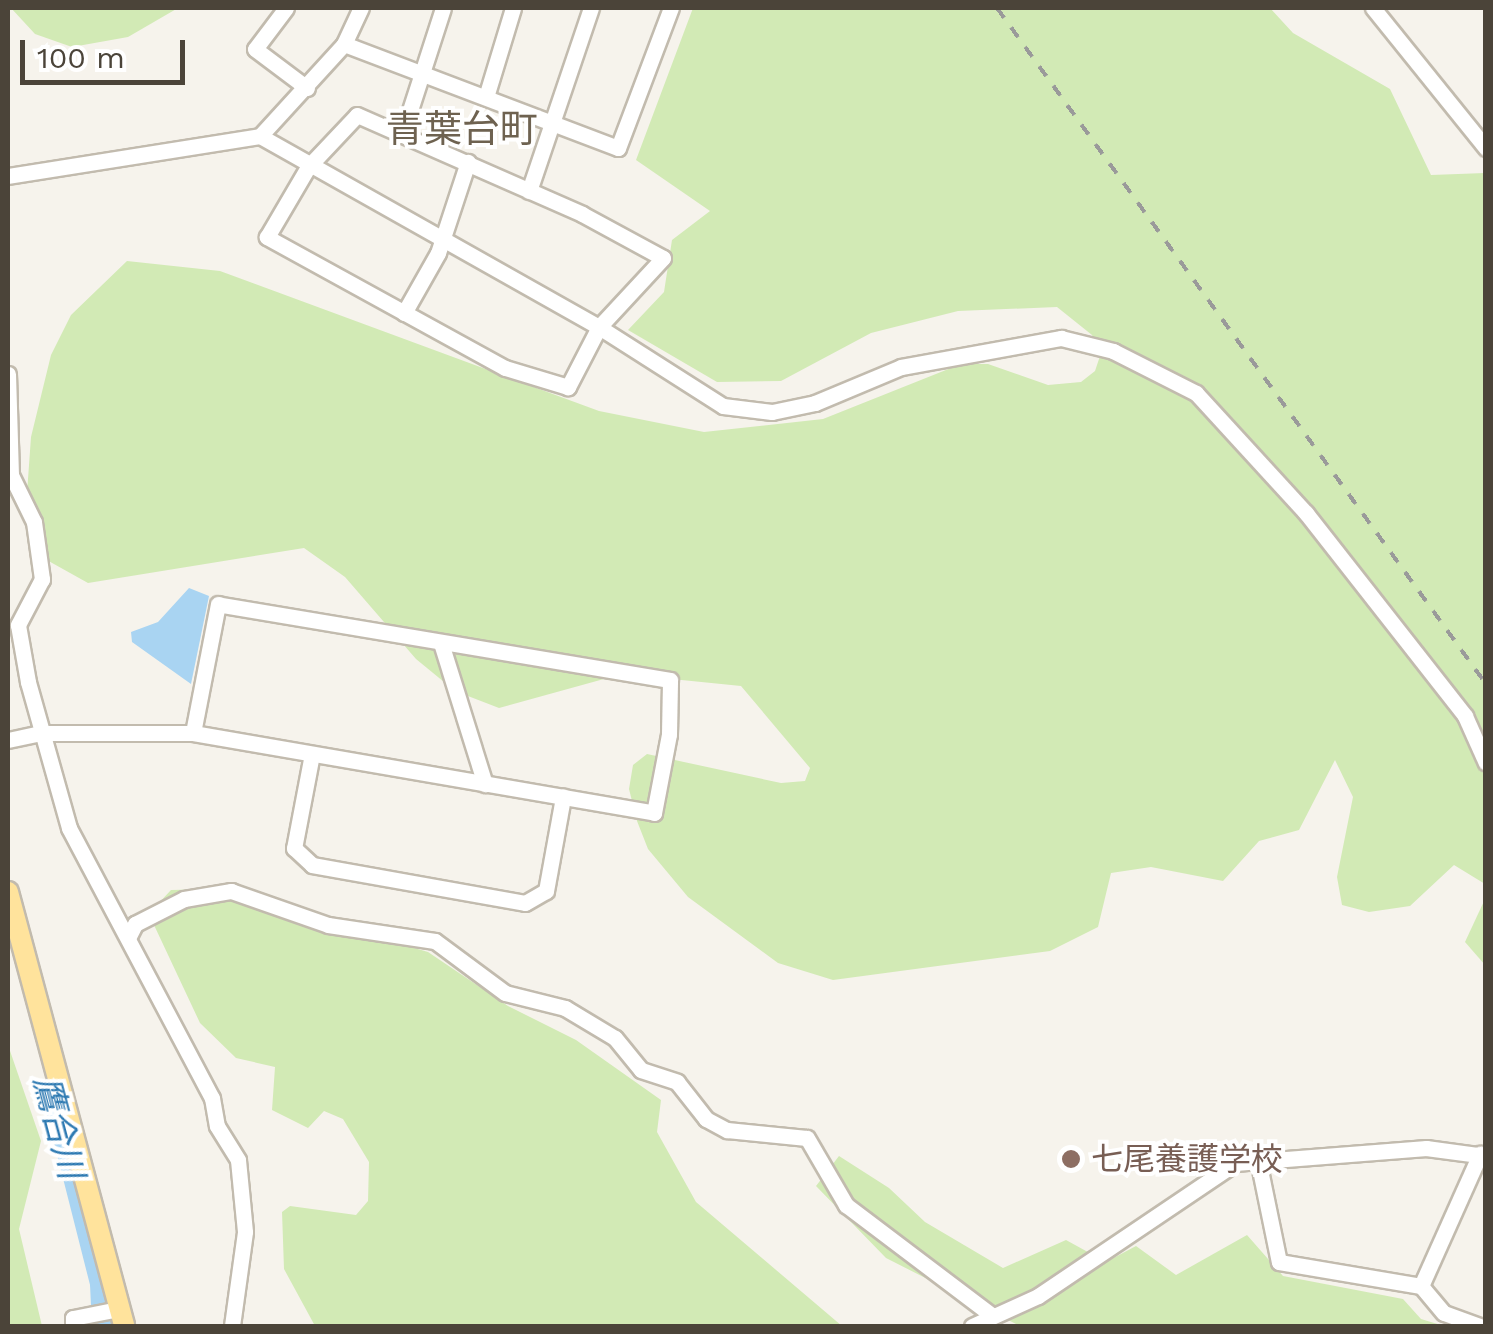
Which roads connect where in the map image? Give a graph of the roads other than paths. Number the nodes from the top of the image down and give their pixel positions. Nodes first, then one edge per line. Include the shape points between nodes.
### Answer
1 (286, 8) edge
2 (361, 8) edge
3 (443, 8) edge
4 (513, 8) edge
5 (591, 8) edge
6 (671, 8) edge
7 (1373, 8) edge
8 (344, 44) junction
9 (423, 72) junction
10 (307, 88) junction
11 (486, 97) junction
12 (551, 123) junction
13 (402, 135) junction
14 (260, 136) junction
15 (1486, 148) edge
16 (468, 162) junction
17 (308, 167) junction
18 (8, 176) edge
19 (529, 191) junction
20 (443, 242) junction
21 (404, 313) junction
22 (599, 327) junction
23 (8, 374) edge
24 (441, 642) junction
25 (41, 733) junction
26 (193, 733) junction
27 (8, 740) edge
28 (312, 754) junction
29 (1486, 763) edge
30 (486, 784) junction
31 (562, 797) junction
32 (8, 892) edge
33 (128, 938) junction
34 (1483, 1155) edge
35 (1258, 1160) junction
36 (1422, 1286) junction
37 (121, 1315) edge
38 (993, 1316) junction
39 (73, 1322) edge
40 (232, 1326) edge
41 (972, 1326) edge
42 (1480, 1326) edge

1 - 10 street via 255,50
2 - 8 street
3 - 9 street
4 - 11 street
5 - 12 street
6 - 12 street via 618,148
7 - 15 street
8 - 9 street
8 - 10 street
9 - 11 street
9 - 13 street
10 - 14 street
11 - 12 street
12 - 19 street
13 - 16 street
13 - 17 street via 357,115
14 - 17 street
14 - 18 street
16 - 19 street
16 - 20 street
17 - 20 street
17 - 21 street via 267,238
19 - 22 street via 663,258
20 - 21 street
20 - 22 street
21 - 22 street via 505,368 568,387
22 - 29 street via 722,406 748,413 815,403 927,360 1061,338 1113,351 1196,393 1231,425 1466,716
23 - 25 street via 11,475 34,522 42,579 18,630
24 - 26 street via 218,604
24 - 30 street
24 - 31 street via 670,680 669,734 654,813
25 - 26 street
25 - 27 street
25 - 33 street via 69,828
26 - 28 street
28 - 30 street
28 - 31 street via 294,848 312,865 525,904 546,891
30 - 31 street
32 - 37 main road
33 - 38 street via 135,924 184,899 231,891 328,925 435,941 505,993 565,1008 615,1038 641,1070 677,1082 706,1119 727,1130 807,1138 846,1205
33 - 40 street via 212,1098 216,1126 243,1178 244,1243
34 - 35 street via 1426,1148
34 - 36 street
35 - 36 street via 1278,1262
35 - 38 street via 1215,1173 1038,1296
36 - 42 street via 1444,1313
37 - 39 street
38 - 41 street

